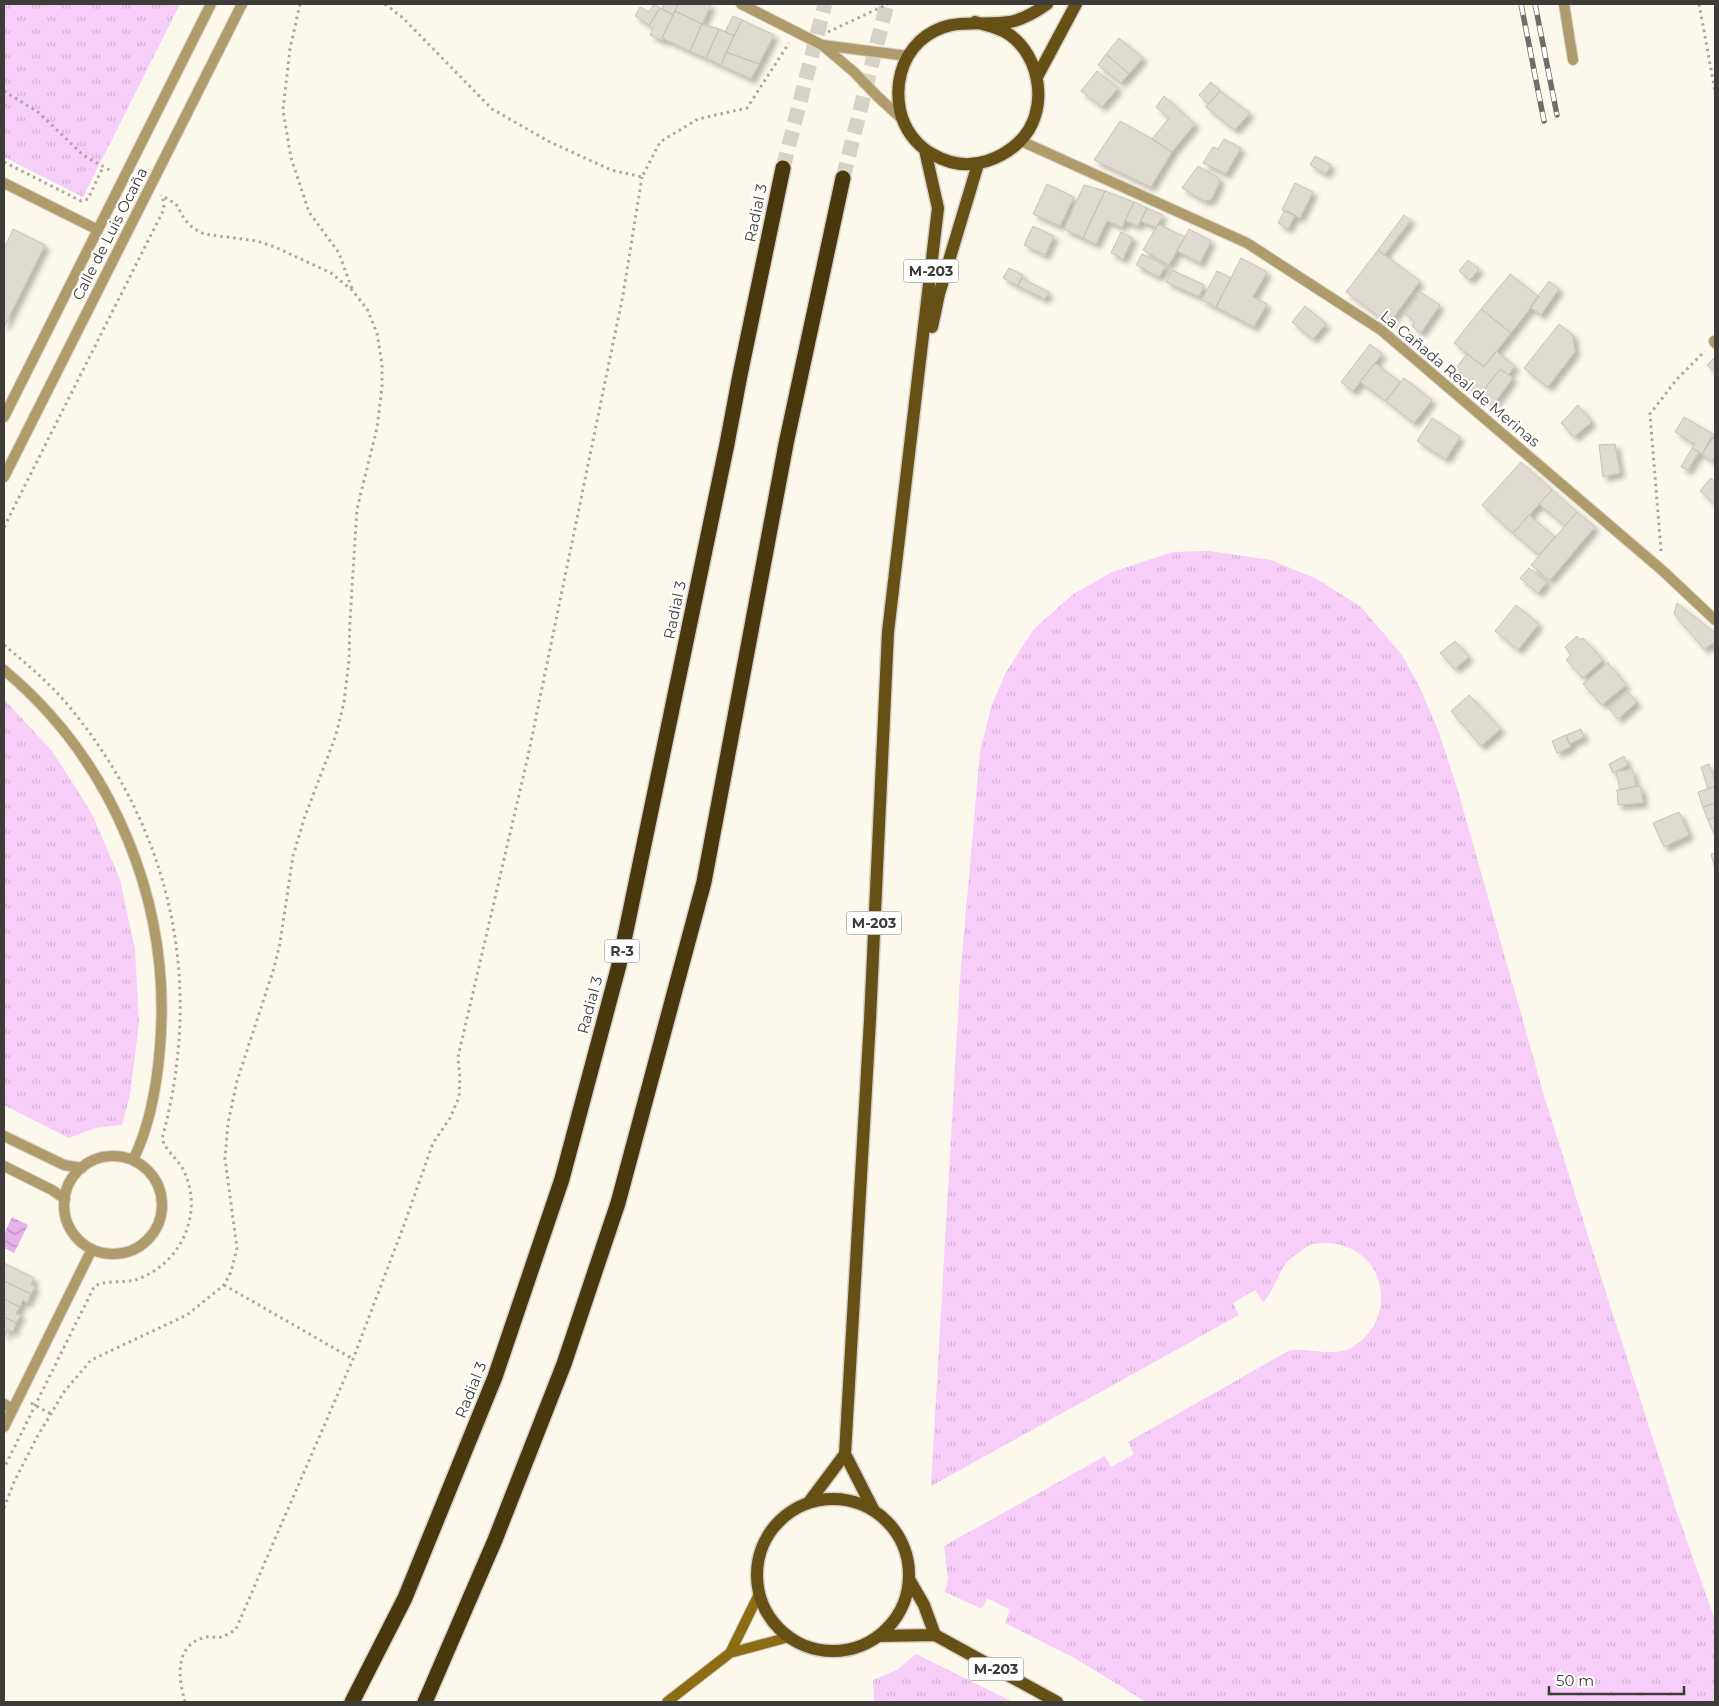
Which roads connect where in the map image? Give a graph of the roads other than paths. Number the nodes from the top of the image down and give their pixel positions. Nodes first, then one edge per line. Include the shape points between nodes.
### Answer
1 (211, 4) edge
2 (242, 4) edge
3 (742, 4) edge
4 (1047, 4) edge
5 (1076, 4) edge
6 (1564, 4) edge
7 (975, 22) junction
8 (822, 44) junction
9 (908, 56) junction
10 (1573, 60) dead end
11 (1037, 77) junction
12 (901, 118) junction
13 (1021, 141) junction
14 (925, 150) junction
15 (978, 164) junction
16 (784, 168) tunnel mouth
17 (843, 178) tunnel mouth
18 (4, 184) edge
19 (98, 230) junction
20 (917, 393) junction
21 (4, 416) edge
22 (4, 477) edge
23 (1715, 620) edge
24 (4, 670) edge
25 (4, 1136) edge
26 (133, 1160) junction
27 (4, 1166) edge
28 (82, 1168) junction
29 (65, 1199) junction
30 (92, 1249) junction
31 (8, 1406) edge
32 (4, 1427) edge
33 (845, 1454) junction
34 (809, 1502) junction
35 (873, 1509) junction
36 (909, 1579) junction
37 (759, 1594) junction
38 (935, 1635) junction
39 (878, 1636) junction
40 (789, 1637) junction
41 (730, 1653) junction
42 (352, 1702) edge
43 (425, 1702) edge
44 (667, 1702) edge
45 (1057, 1702) edge

1 - 19 street, Calle de Luis Ocaña
2 - 22 street, Calle de Luis Ocaña
3 - 8 street
4 - 7 main road, M-203 via 1035,13 1010,22
5 - 11 main road
6 - 10 street
7 - 9 main road, M-203 via 936,30 920,41
7 - 11 main road, M-203 via 1008,34 1031,60
8 - 9 street
8 - 12 street
9 - 12 main road, M-203 via 899,76 897,97
11 - 13 main road, M-203 via 1039,100 1033,122
12 - 14 main road, M-203 via 915,141
13 - 15 main road, M-203 via 1001,156
13 - 23 street, La Cañada Real de Merinas via 1247,243 1382,330 1663,571
14 - 15 main road, M-203 via 959,164
14 - 20 main road, M-203 via 938,208
15 - 20 main road, M-203 via 939,294
16 - 42 highway, Radial 3 / R-3 via 619,965 562,1179 495,1377 405,1598
17 - 43 highway via 786,444 704,882 624,1184 564,1364
18 - 19 street
19 - 21 street, Calle de Luis Ocaña
20 - 33 main road, M-203 via 888,632
24 - 26 street via 54,718 95,774 127,836 151,908 161,976 162,1027 154,1090 140,1146
25 - 28 street via 64,1165
26 - 28 street via 102,1158
26 - 30 street via 152,1175 162,1196 161,1214 155,1231 138,1248 127,1252 103,1253
27 - 29 street
28 - 29 street via 68,1187
29 - 30 street via 70,1228
30 - 31 street
31 - 32 street
33 - 34 main road
33 - 35 main road
34 - 35 main road via 830,1498 852,1501
34 - 37 main road via 786,1514 769,1533 760,1552
35 - 36 main road via 889,1522 900,1539 907,1558
36 - 38 main road via 924,1604
36 - 39 main road via 904,1601 894,1620
37 - 40 main road via 770,1618
37 - 41 street
38 - 39 main road, M-203
38 - 45 main road, M-203
39 - 40 main road via 857,1647 834,1650 803,1645
40 - 41 street
41 - 44 street

